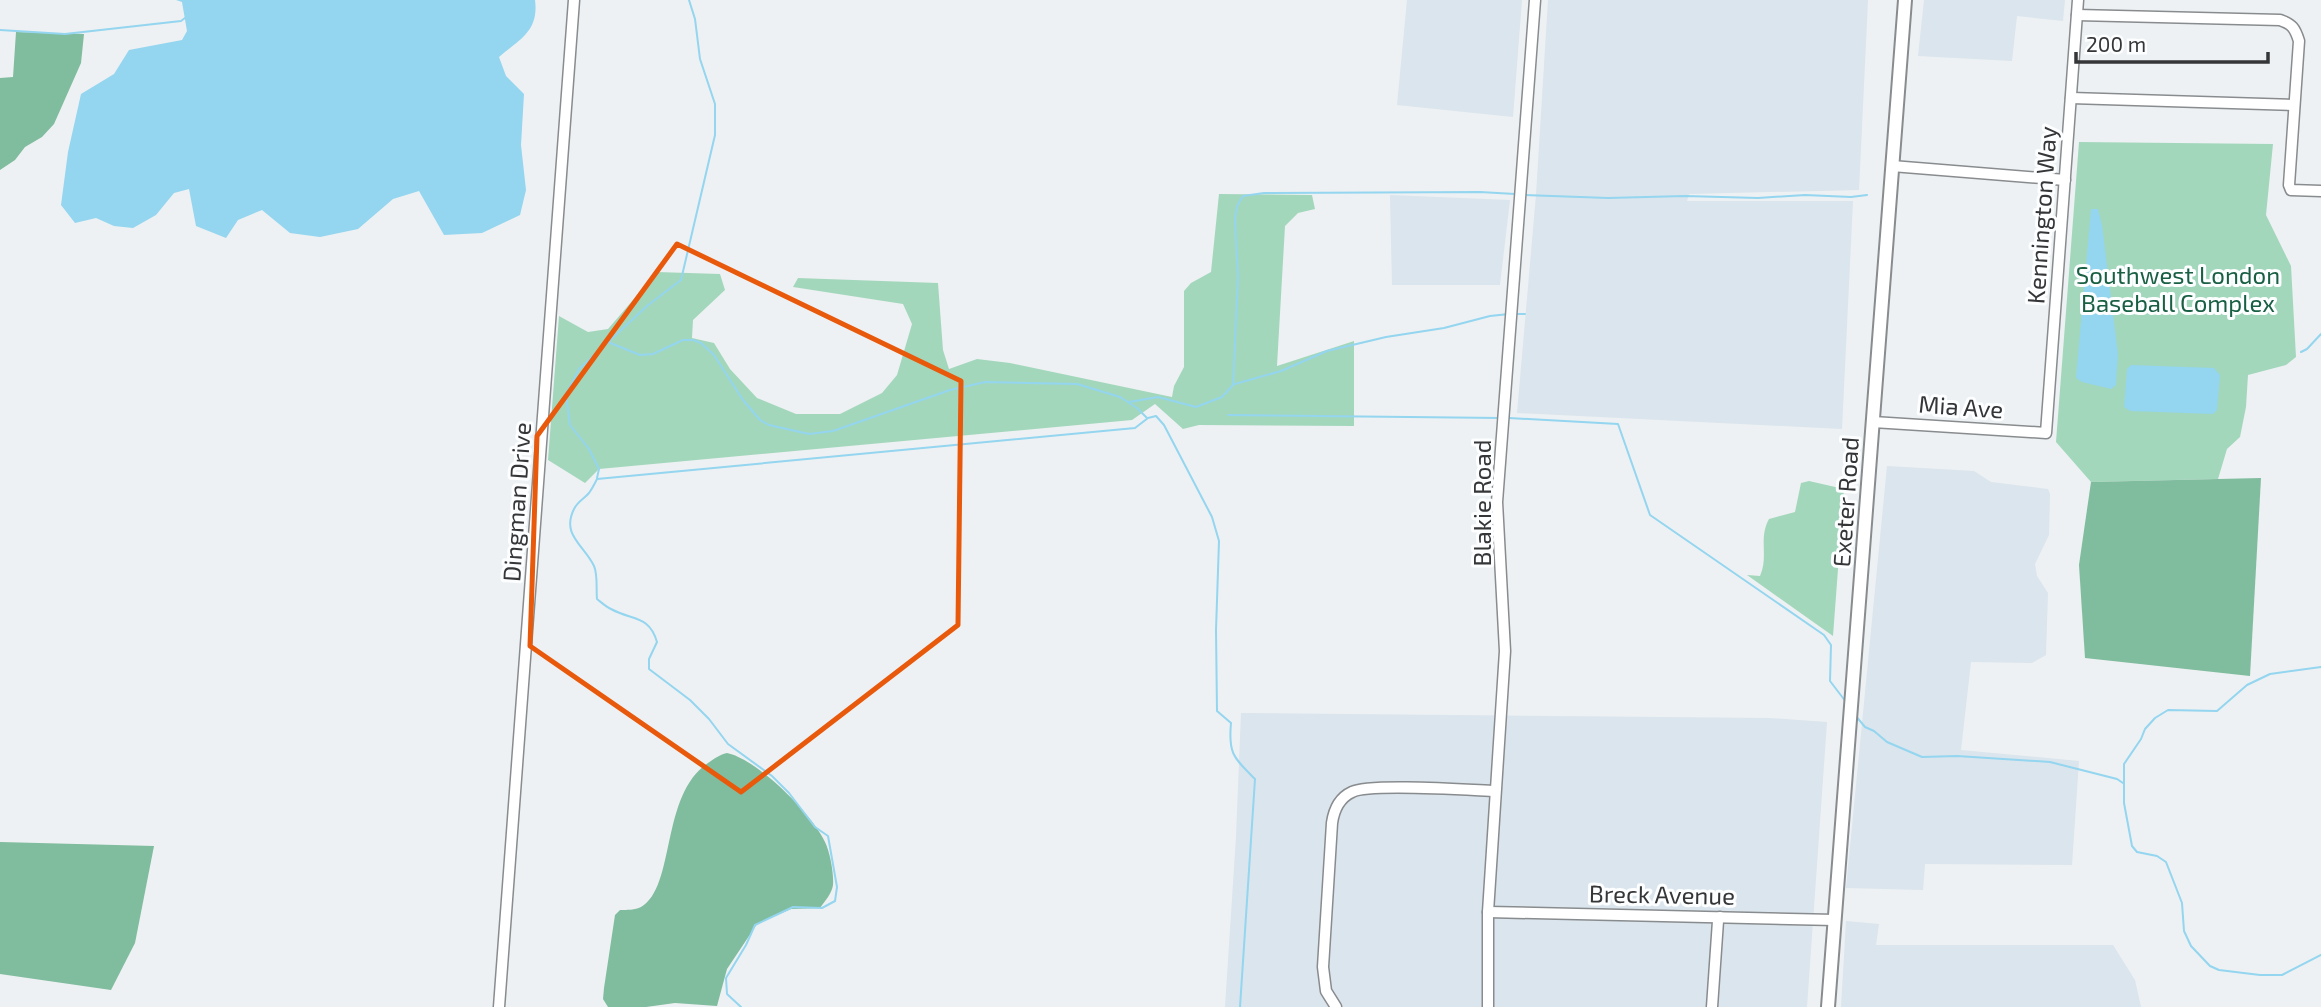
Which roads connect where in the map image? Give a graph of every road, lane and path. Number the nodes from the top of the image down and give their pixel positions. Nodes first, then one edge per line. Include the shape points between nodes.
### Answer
1 (574, 0) edge
2 (1535, 0) edge
3 (1905, 0) edge
4 (2078, 0) edge
5 (2077, 15) junction
6 (2071, 98) junction
7 (2294, 105) junction
8 (1892, 166) junction
9 (2065, 180) junction
10 (2321, 191) edge
11 (1873, 422) junction
12 (2046, 433) joint
13 (1495, 791) junction
14 (1488, 912) junction
15 (1720, 917) junction
16 (1835, 920) junction
17 (499, 1007) edge
18 (1336, 1007) edge
19 (1488, 1007) edge
20 (1712, 1007) edge
21 (1828, 1007) edge

1 - 17 street, Dingman Drive
2 - 13 street, Blakie Road via 1497,502 1505,651
3 - 8 main road, Exeter Road
4 - 5 street, Kennington Way
5 - 6 street, Kennington Way
5 - 7 street via 2280,20 2291,24 2299,41
6 - 7 street
6 - 9 street, Kennington Way
7 - 10 street via 2289,185 2291,190
8 - 9 street
8 - 11 main road, Exeter Road
9 - 12 street, Kennington Way
11 - 12 street, Mia Ave
11 - 16 main road, Exeter Road
13 - 14 street, Blakie Road
13 - 18 street via 1361,788 1340,801 1332,823 1322,967 1326,990
14 - 15 street, Breck Avenue
14 - 19 street, Blakie Road
15 - 16 street, Breck Avenue
15 - 20 street
16 - 21 main road, Exeter Road

